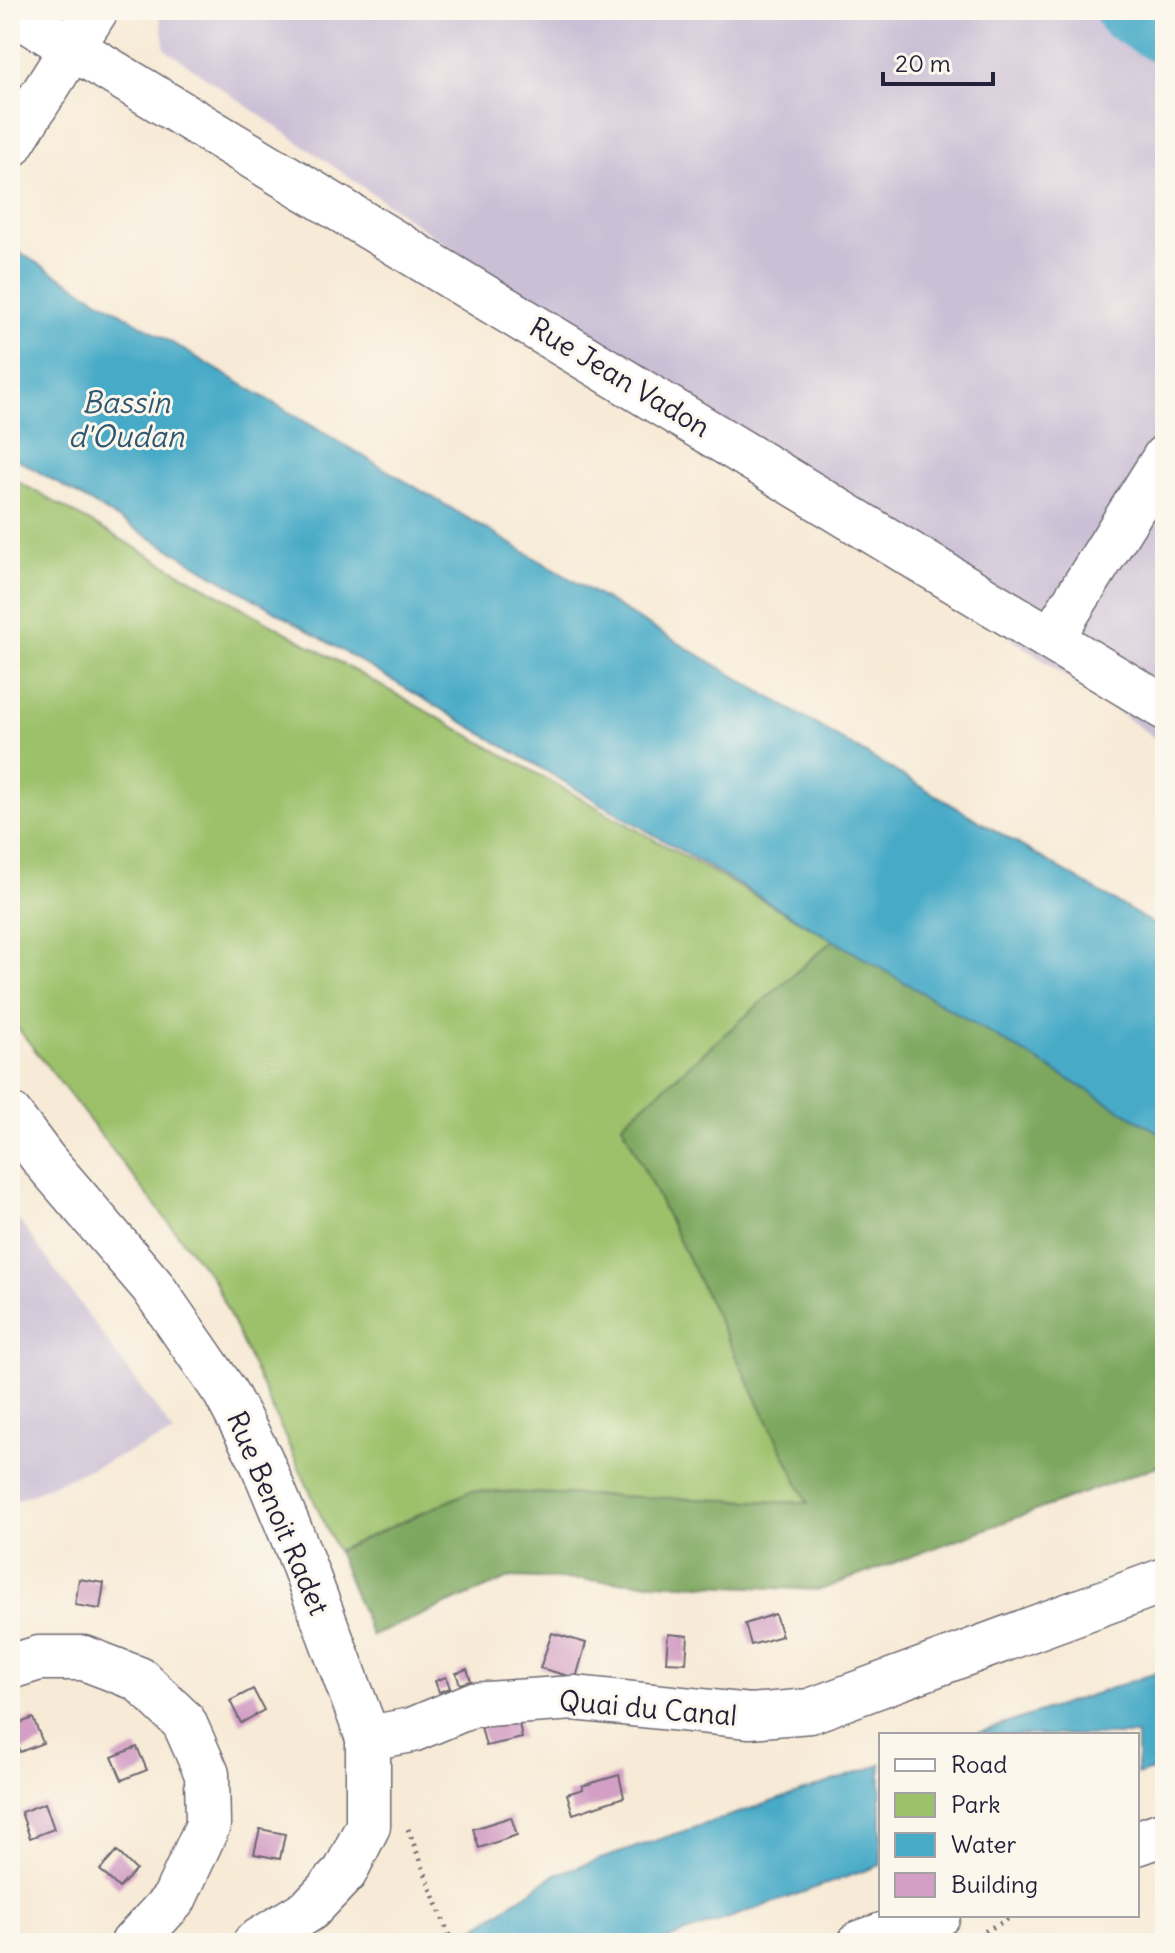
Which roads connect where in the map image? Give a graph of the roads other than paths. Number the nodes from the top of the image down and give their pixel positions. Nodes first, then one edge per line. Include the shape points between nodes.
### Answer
1 (10, 10) edge
2 (96, 10) edge
3 (73, 48) junction
4 (10, 146) edge
5 (1165, 457) edge
6 (1051, 639) junction
7 (1165, 708) edge
8 (10, 1115) edge
9 (1165, 1580) edge
10 (10, 1667) edge
11 (368, 1738) junction
12 (1165, 1833) edge
13 (1139, 1842) edge
14 (952, 1928) edge
15 (133, 1943) edge
16 (255, 1943) edge
17 (860, 1943) edge

1 - 3 street, Rue Jean Vadon
2 - 3 street
3 - 4 street
3 - 6 street, Rue Jean Vadon
5 - 6 street
6 - 7 street, Rue Jean Vadon
8 - 11 street, Rue Benoit Radet via 152,1286 225,1392 296,1545
9 - 11 street, Quai du Canal via 810,1711 750,1716 574,1698 472,1705 412,1730
10 - 15 street via 39,1658 84,1658 139,1679 184,1722 207,1774 208,1825 174,1899
11 - 16 street via 368,1826 345,1872 310,1909
12 - 13 street
14 - 17 street

